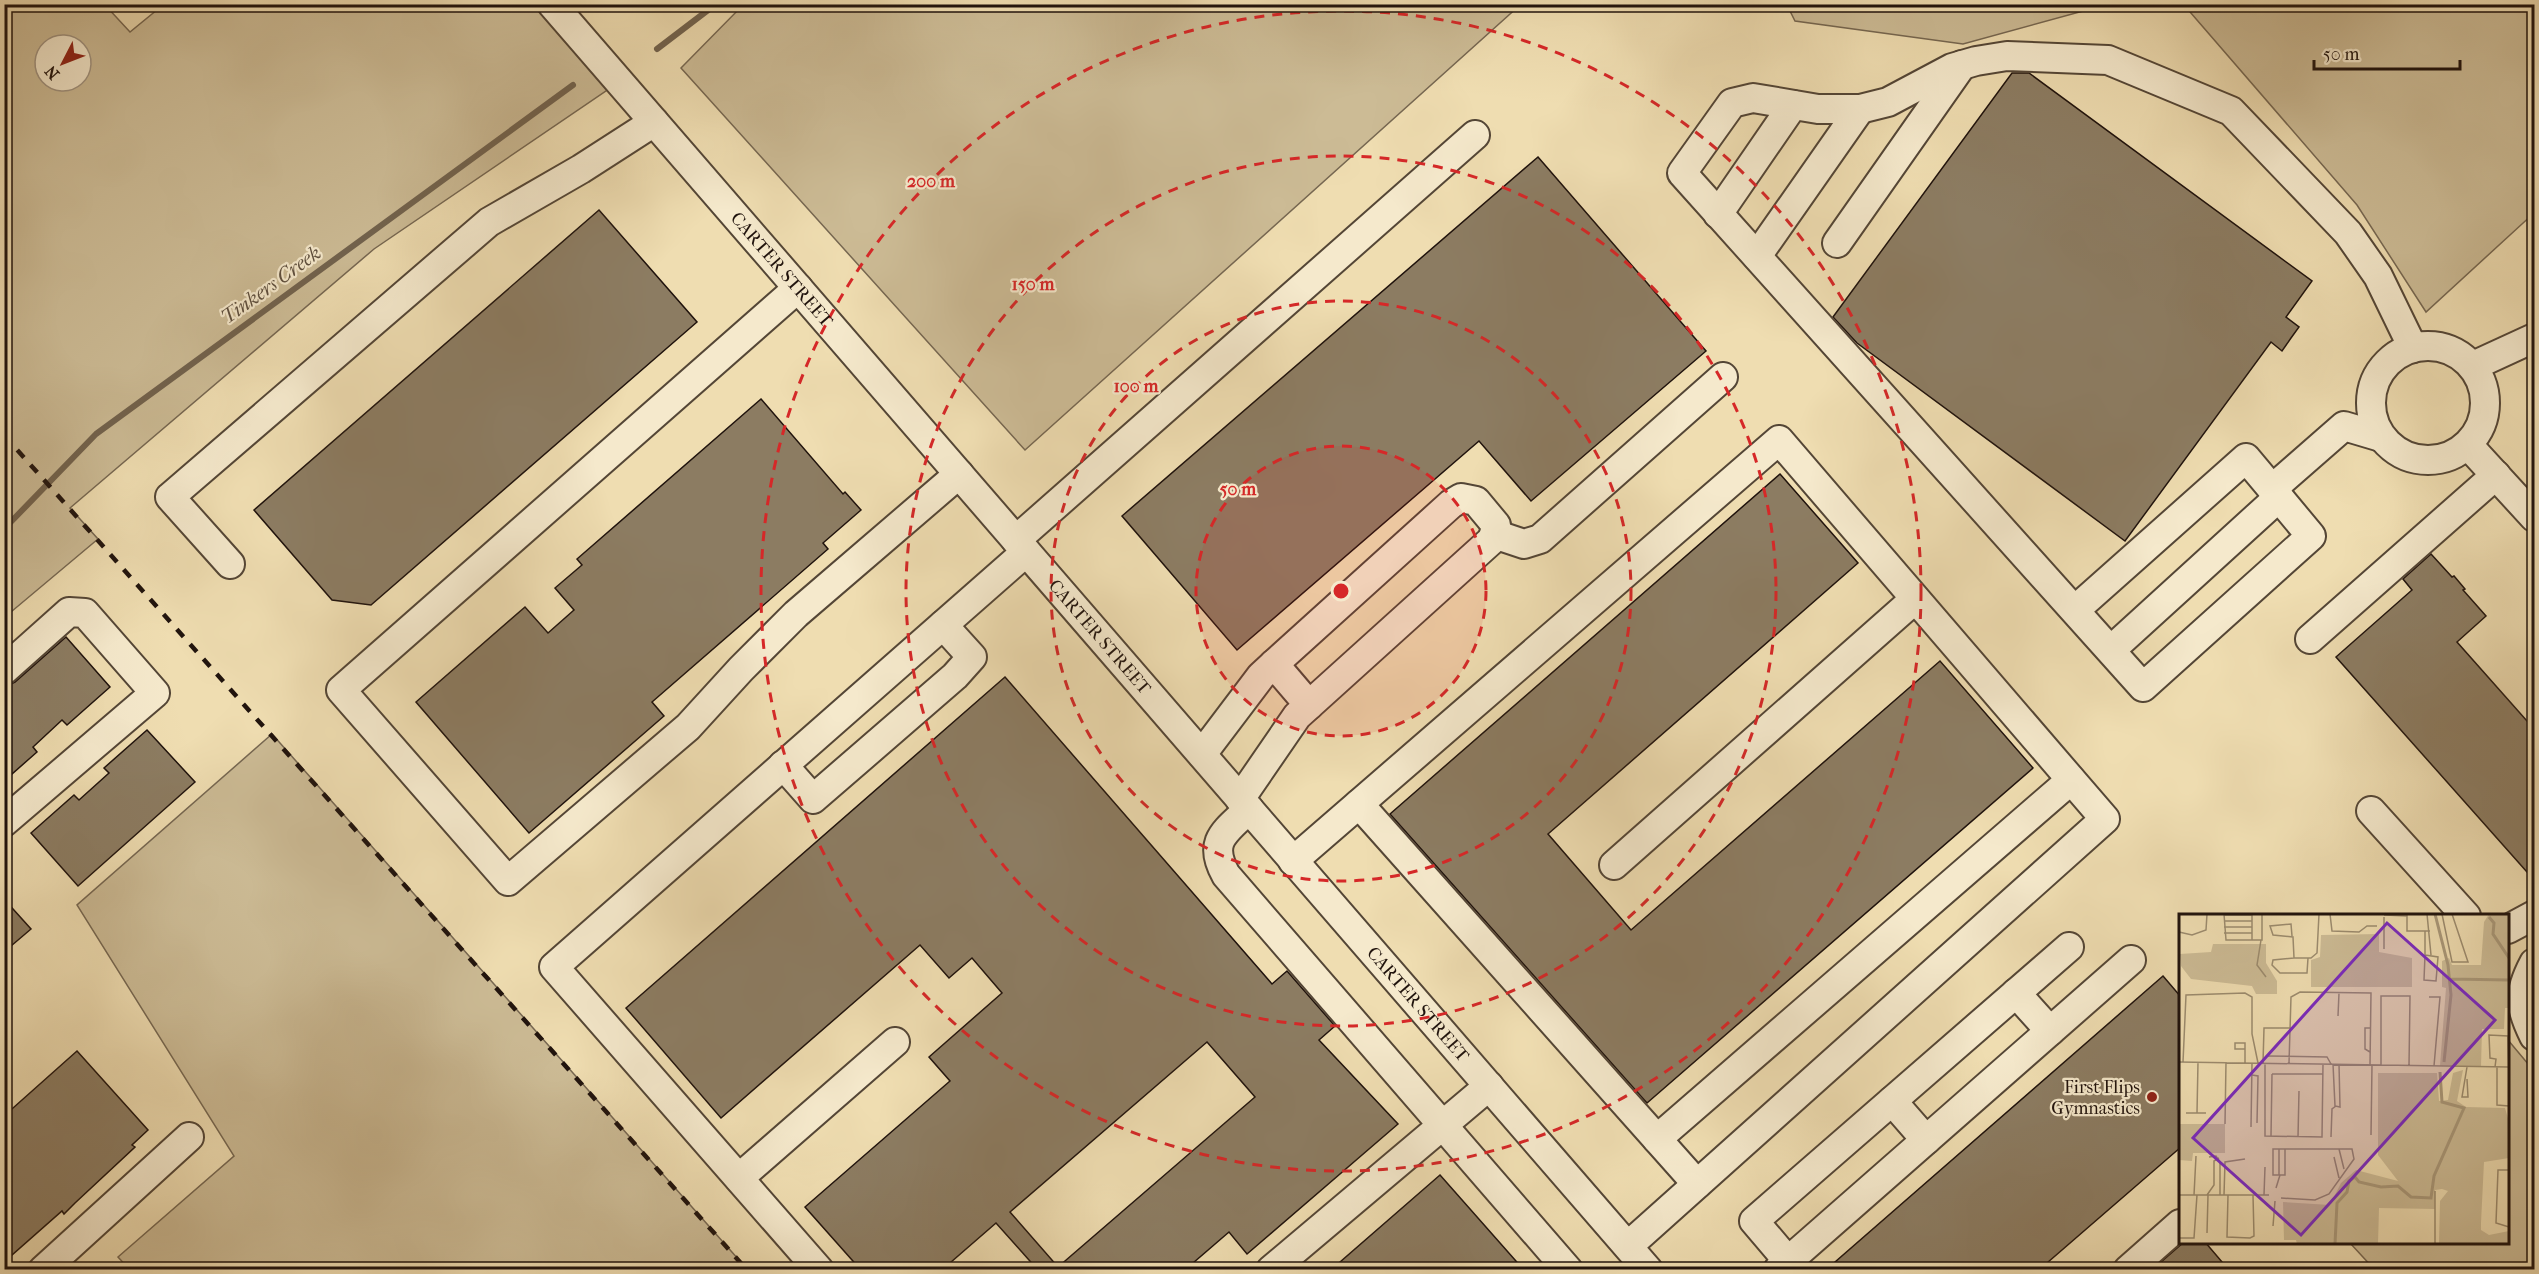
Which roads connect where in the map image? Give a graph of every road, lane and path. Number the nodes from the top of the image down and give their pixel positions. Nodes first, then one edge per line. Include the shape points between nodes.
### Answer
1 (552, 4) edge
2 (1962, 65) junction
3 (1793, 105) junction
4 (1860, 109) junction
5 (654, 122) junction
6 (1474, 135) dead end
7 (1718, 214) junction
8 (1837, 243) dead end
9 (1757, 256) junction
10 (798, 288) junction
11 (2535, 338) edge
12 (2414, 348) junction
13 (2473, 366) junction
14 (1723, 377) dead end
15 (2381, 436) junction
16 (2468, 445) junction
17 (959, 474) junction
18 (2496, 475) junction
19 (2276, 493) junction
20 (2535, 517) edge
21 (1494, 534) junction
22 (1021, 546) junction
23 (230, 564) dead end
24 (1916, 599) junction
25 (2075, 610) junction
26 (943, 625) junction
27 (2310, 639) dead end
28 (2111, 650) junction
29 (1274, 664) junction
30 (4, 670) edge
31 (1309, 705) junction
32 (1202, 754) junction
33 (783, 765) junction
34 (2072, 780) junction
35 (1244, 804) junction
36 (1359, 804) junction
37 (2371, 811) dead end
38 (4, 822) edge
39 (1293, 861) junction
40 (1614, 865) dead end
41 (2465, 914) edge
42 (2535, 915) edge
43 (2509, 928) edge
44 (2069, 946) dead end
45 (2131, 960) dead end
46 (2535, 963) edge
47 (2529, 991) edge
48 (2016, 993) junction
49 (2050, 1031) junction
50 (2535, 1036) edge
51 (894, 1042) dead end
52 (1489, 1086) junction
53 (1892, 1101) junction
54 (1442, 1125) junction
55 (189, 1137) dead end
56 (1657, 1138) junction
57 (1926, 1140) junction
58 (739, 1178) junction
59 (1697, 1184) junction
60 (2179, 1226) edge
61 (1635, 1261) edge
62 (1783, 1265) edge
63 (43, 1269) edge
64 (819, 1269) edge
65 (1270, 1269) edge
66 (1568, 1269) edge
67 (2128, 1269) edge

1 - 5 street, CARTER STREET
2 - 4 street via 1888,102
2 - 8 street
2 - 12 street via 2007,56 2108,60 2231,111 2348,233 2378,276
3 - 4 street
3 - 7 street
3 - 7 street via 1753,98 1732,103 1682,173
4 - 9 street
5 - 10 street, CARTER STREET
5 - 23 street via 489,222 170,497
6 - 22 street
7 - 9 street
9 - 25 street
10 - 17 street, CARTER STREET
10 - 17 street via 341,690 348,699 508,881 688,728 796,614
11 - 13 street
12 - 13 street via 2439,346 2458,353
12 - 15 street via 2385,364 2375,380 2370,399
13 - 16 street via 2482,381 2484,415 2479,431
14 - 21 street via 1540,539 1524,544
15 - 16 street via 2395,450 2413,459 2452,456
15 - 19 street via 2344,426
16 - 18 street
17 - 22 street, CARTER STREET
18 - 20 street
18 - 27 street
19 - 25 street via 2246,458
19 - 28 street
19 - 28 street via 2311,536 2143,687
21 - 29 street via 1496,525 1476,501 1461,498 1450,504
21 - 31 street via 1485,548
22 - 26 street
22 - 32 street, CARTER STREET
24 - 34 street
24 - 36 street via 1779,440
24 - 40 street
25 - 28 street
26 - 33 street
26 - 33 street via 972,657 955,676 813,799
29 - 31 street
29 - 32 street
30 - 38 street via 69,612 85,613 155,693
31 - 35 street via 1297,716
32 - 35 street, CARTER STREET
33 - 58 street via 554,967
34 - 56 street
34 - 59 street via 2105,819
35 - 39 street, CARTER STREET
35 - 54 street via 1217,845 1217,860 1226,875
36 - 39 street
36 - 56 street
37 - 41 street
39 - 52 street, CARTER STREET
42 - 43 street
44 - 48 street
45 - 49 street
46 - 47 street via 2524,981
47 - 50 street via 2521,998 2524,1016
48 - 49 street
48 - 53 street
49 - 57 street
51 - 58 street
52 - 54 street
52 - 61 street, CARTER STREET
53 - 57 street
53 - 62 street via 1755,1221
54 - 65 street
54 - 66 street
55 - 63 street
56 - 59 street
57 - 62 street
58 - 64 street
59 - 61 street
60 - 67 street

